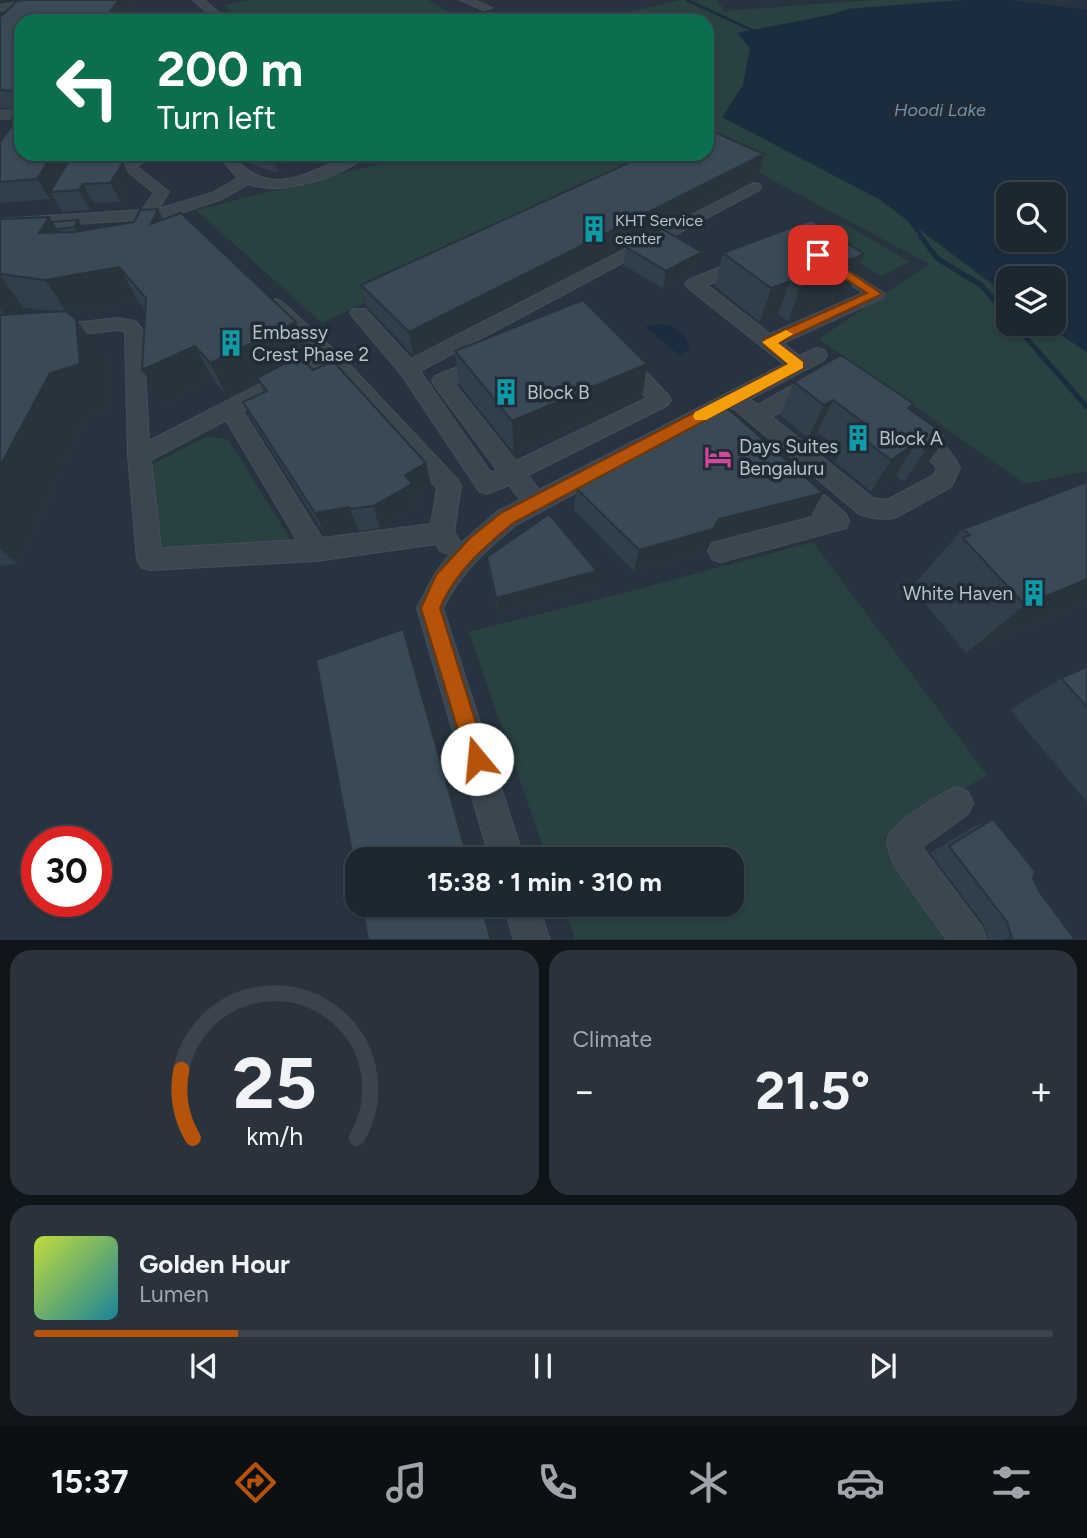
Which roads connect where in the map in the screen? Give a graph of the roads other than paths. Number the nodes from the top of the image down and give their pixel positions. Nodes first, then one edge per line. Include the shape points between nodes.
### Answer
1 (13, 0) edge
2 (52, 0) edge
3 (198, 0) edge
4 (466, 0) edge
5 (0, 2) edge
6 (27, 2) edge
7 (67, 5) edge
8 (0, 8) edge
9 (486, 8) dead end
10 (215, 14) edge
11 (0, 16) edge
12 (133, 161) edge
13 (232, 161) edge
14 (347, 161) edge
15 (248, 179) junction
16 (754, 187) dead end
17 (60, 199) edge
18 (147, 214) junction
19 (47, 221) junction
20 (163, 221) joint
21 (0, 224) edge
22 (810, 250) edge
23 (764, 256) edge
24 (260, 290) edge
25 (359, 313) dead end
26 (0, 337) edge
27 (605, 342) edge
28 (769, 342) junction
29 (502, 356) edge
30 (337, 364) junction
31 (408, 369) junction
32 (833, 378) edge
33 (735, 398) junction
34 (230, 408) junction
35 (756, 416) junction
36 (896, 421) edge
37 (139, 456) junction
38 (777, 466) edge
39 (510, 472) junction
40 (536, 503) junction
41 (442, 533) junction
42 (316, 550) junction
43 (721, 551) dead end
44 (459, 561) junction
45 (957, 803) dead end
46 (503, 847) edge
47 (525, 917) edge
48 (532, 940) edge
49 (970, 940) edge

1 - 5 street
2 - 6 street
3 - 10 street
4 - 9 street
6 - 8 street
7 - 11 street
12 - 18 street via 128,166 162,192
13 - 15 street
14 - 15 street via 296,181 274,184
15 - 20 street
16 - 31 street
17 - 19 street
18 - 19 street via 93,224
18 - 20 street
19 - 21 street
22 - 28 street via 876,294
23 - 28 street via 694,284
24 - 30 street
25 - 31 street
26 - 37 street via 118,324 134,330
27 - 39 street via 661,400
28 - 33 street via 807,360
29 - 39 street via 442,381
30 - 34 street via 302,371
30 - 41 street via 449,486
31 - 39 street via 487,485
32 - 35 street via 825,376
33 - 35 street
33 - 40 street via 721,414
34 - 37 street
34 - 42 street
35 - 36 street via 867,507 889,510 943,481 949,468 939,453
37 - 42 street via 150,559
38 - 43 street via 837,521
39 - 40 street
40 - 44 street via 507,518
41 - 42 street
41 - 44 street
44 - 46 street via 442,581 430,608
45 - 49 street via 904,840 907,855
47 - 48 street

